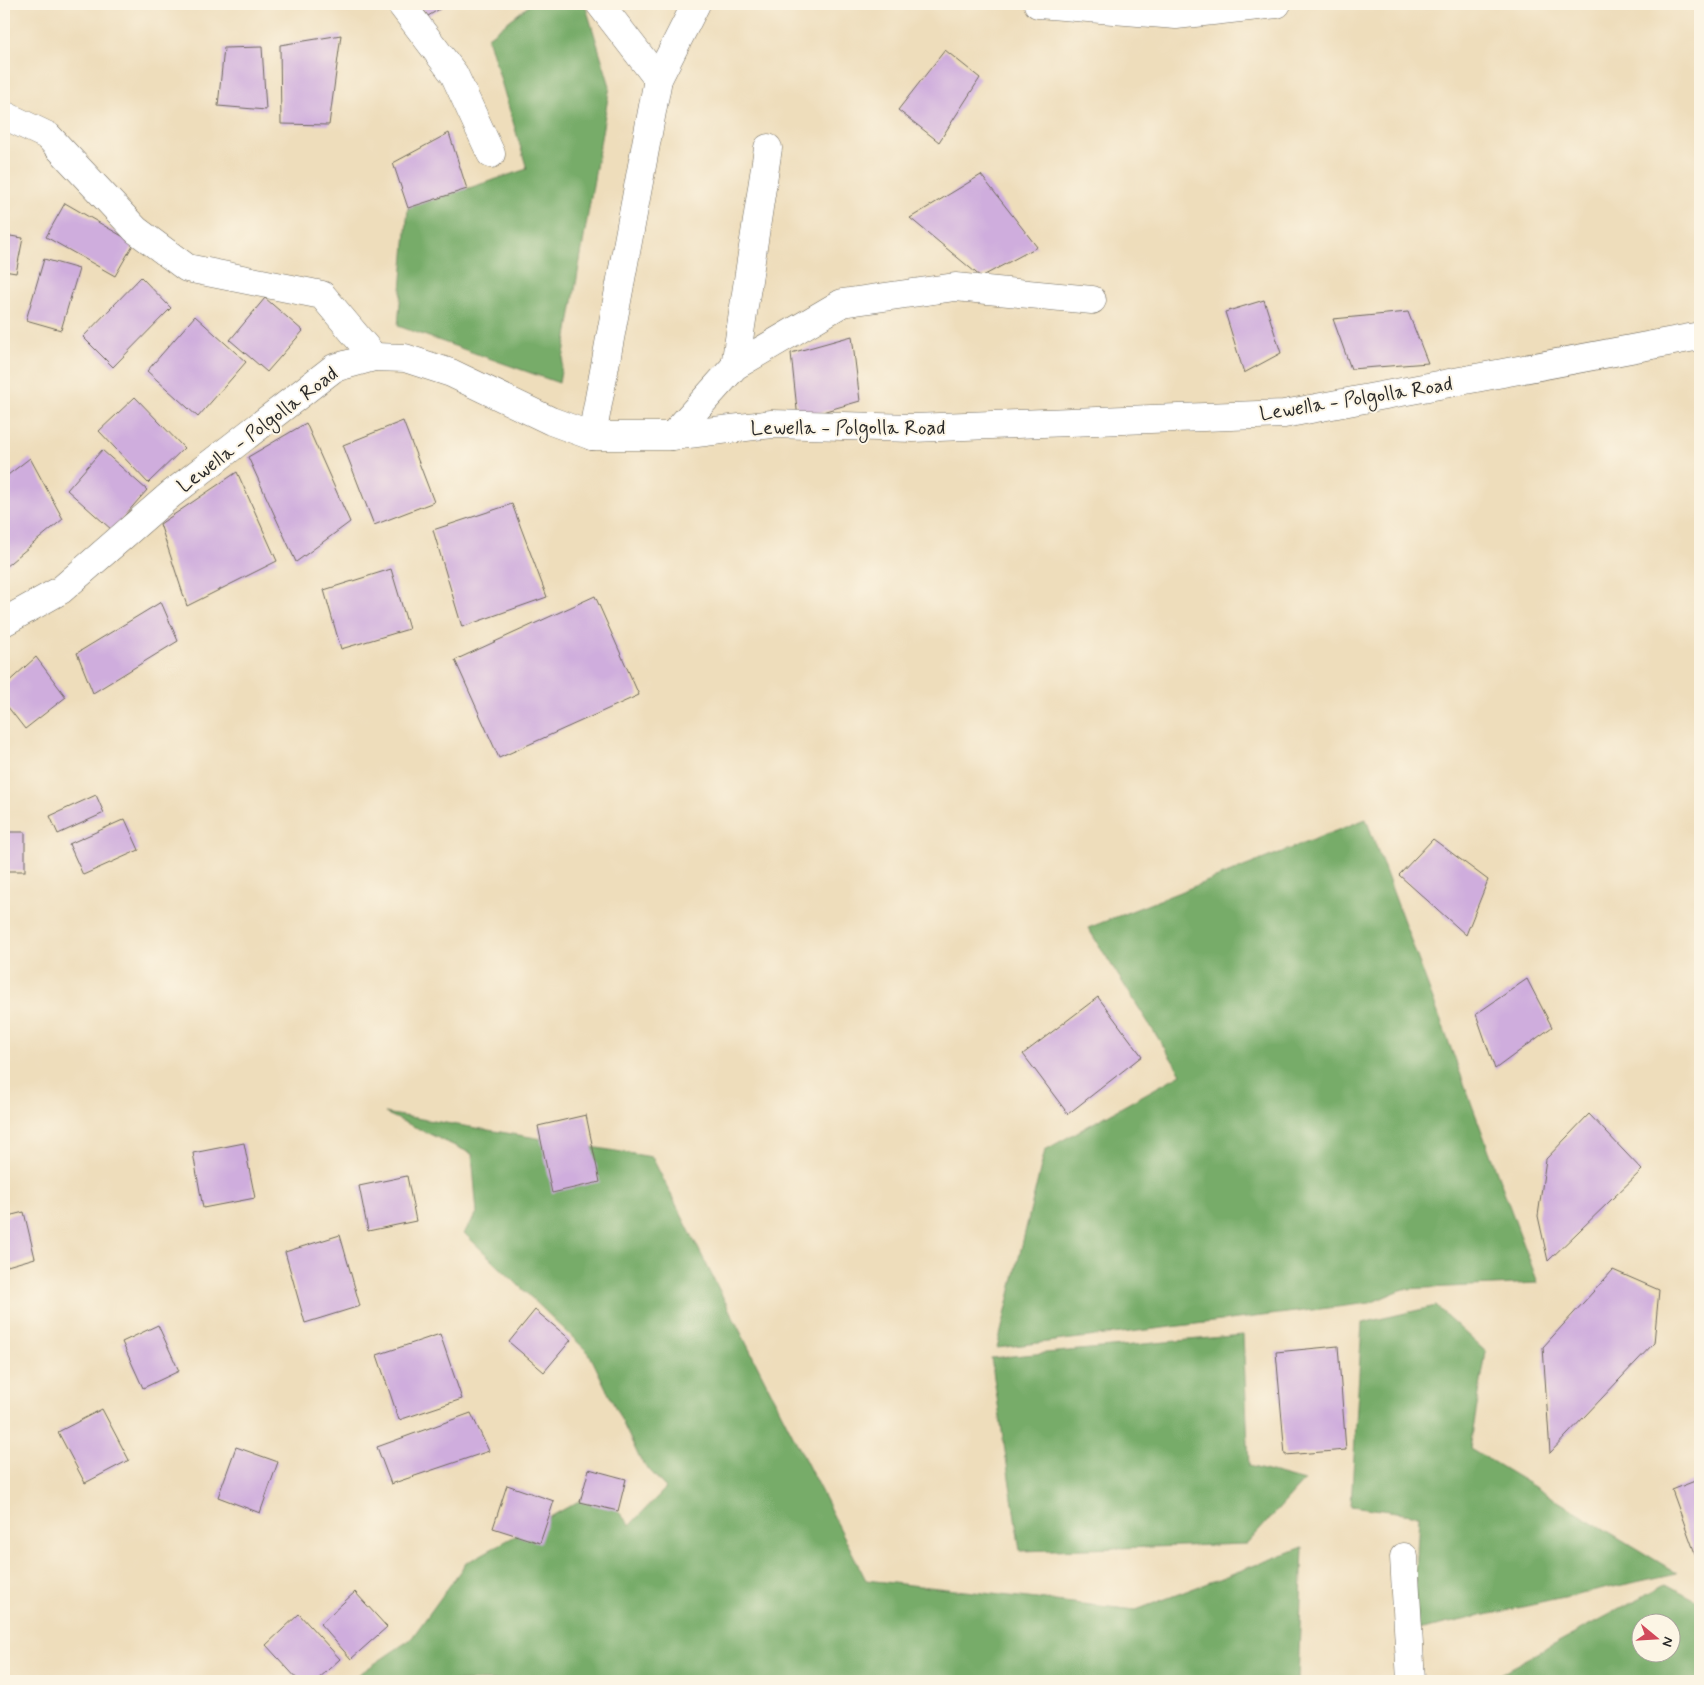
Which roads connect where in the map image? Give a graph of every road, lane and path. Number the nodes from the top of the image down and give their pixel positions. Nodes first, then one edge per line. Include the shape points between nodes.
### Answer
1 (400, 4) edge
2 (600, 4) edge
3 (696, 4) edge
4 (1038, 4) edge
5 (1277, 4) edge
6 (658, 79) junction
7 (4, 115) edge
8 (768, 148) dead end
9 (491, 154) dead end
10 (1092, 300) dead end
11 (1700, 336) edge
12 (374, 357) junction
13 (735, 366) junction
14 (592, 436) junction
15 (672, 436) junction
16 (4, 622) edge
17 (1404, 1557) dead end
18 (1411, 1681) edge

1 - 9 street via 454,74
2 - 6 street
3 - 6 street
4 - 5 street via 1176,15
6 - 14 street
7 - 12 street via 48,136 136,230 188,268 322,295
8 - 13 street
10 - 13 street via 955,287 842,303
11 - 15 street, Lewella - Polgolla Road via 1284,414 913,428 772,424
12 - 14 street, Lewella - Polgolla Road via 405,358 451,373 551,421
12 - 16 street, Lewella - Polgolla Road via 334,368 170,495 61,590
13 - 15 street
14 - 15 street, Lewella - Polgolla Road
17 - 18 street

